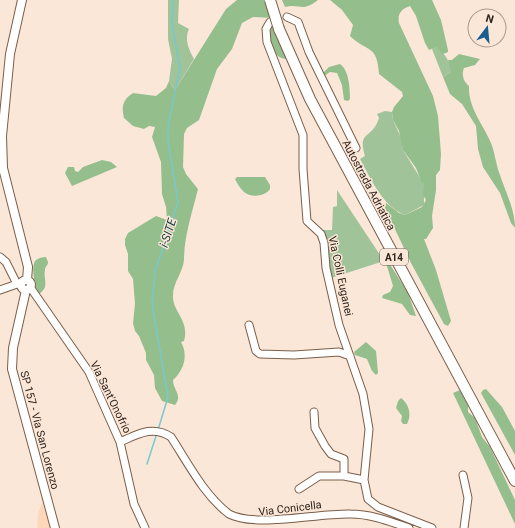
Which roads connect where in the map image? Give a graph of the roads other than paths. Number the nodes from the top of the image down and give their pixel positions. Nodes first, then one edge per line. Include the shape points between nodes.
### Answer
1 (22, 0) edge
2 (270, 0) edge
3 (277, 0) edge
4 (270, 22) dead end
5 (284, 24) junction
6 (356, 148) dead end
7 (0, 257) edge
8 (24, 285) junction
9 (0, 290) edge
10 (249, 325) dead end
11 (350, 356) junction
12 (314, 412) dead end
13 (120, 442) junction
14 (515, 467) edge
15 (463, 475) dead end
16 (344, 476) junction
17 (364, 480) junction
18 (515, 481) edge
19 (299, 489) dead end
20 (55, 528) edge
21 (146, 528) edge
22 (410, 528) edge
23 (432, 528) edge
24 (464, 528) edge

1 - 8 main road, SP 157 - Via San Lorenzo via 10,54 2,136 2,168 28,267
2 - 5 highway, Autostrada Adriatica / A14, bridge
3 - 5 highway, Autostrada Adriatica / A14
4 - 11 street, Via Colli Euganei via 266,29 267,42 303,135 307,221 321,234 329,286
5 - 6 street via 298,22 312,59
5 - 14 highway, Autostrada Adriatica / A14 via 316,97
5 - 18 highway, Autostrada Adriatica / A14 via 310,99
7 - 8 street, Via Sant'Onofrio
8 - 9 street
8 - 13 street, Via Sant'Onofrio via 89,372
8 - 20 main road, SP 157 - Via San Lorenzo via 12,369
10 - 11 street via 256,351 260,354 339,352
11 - 17 street, Via Colli Euganei via 363,394 369,429
12 - 16 street via 314,428 331,454 344,460
13 - 21 street, Via Sant'Onofrio via 134,504
13 - 22 street, Via Conicella via 147,430 171,436 214,500 230,515 244,522 263,524 322,515 349,514 370,516
15 - 24 street via 468,498
16 - 17 street
16 - 19 street via 319,476
17 - 23 street, Via Colli Euganei via 368,499 378,507

